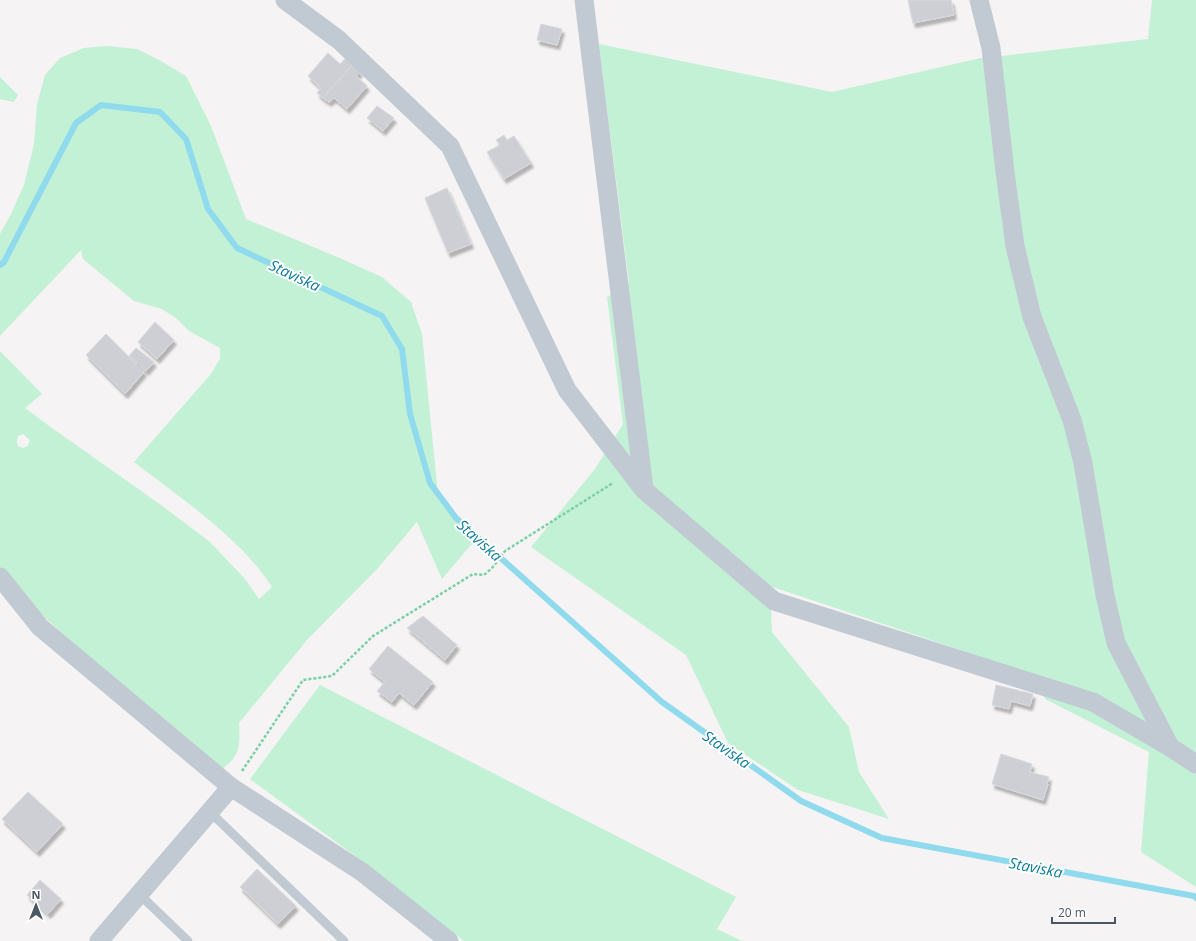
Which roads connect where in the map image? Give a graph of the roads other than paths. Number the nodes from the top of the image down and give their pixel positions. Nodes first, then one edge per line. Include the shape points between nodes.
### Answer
1 (285, 0) edge
2 (584, 0) edge
3 (979, 0) edge
4 (644, 490) junction
5 (0, 577) edge
6 (1170, 747) junction
7 (1196, 764) edge
8 (231, 787) junction
9 (210, 812) junction
10 (139, 894) junction
11 (98, 941) edge
12 (188, 941) edge
13 (344, 941) edge
14 (449, 941) edge

1 - 4 street via 339,40 450,146 567,390
2 - 4 street
3 - 6 street via 991,48 1015,246 1032,317 1072,420 1083,464 1105,595 1116,643
4 - 6 street via 774,601 1093,702
5 - 8 street via 40,627
6 - 7 street
8 - 9 street
8 - 14 street via 362,872
9 - 10 street
9 - 13 lane
10 - 11 street
10 - 12 lane

